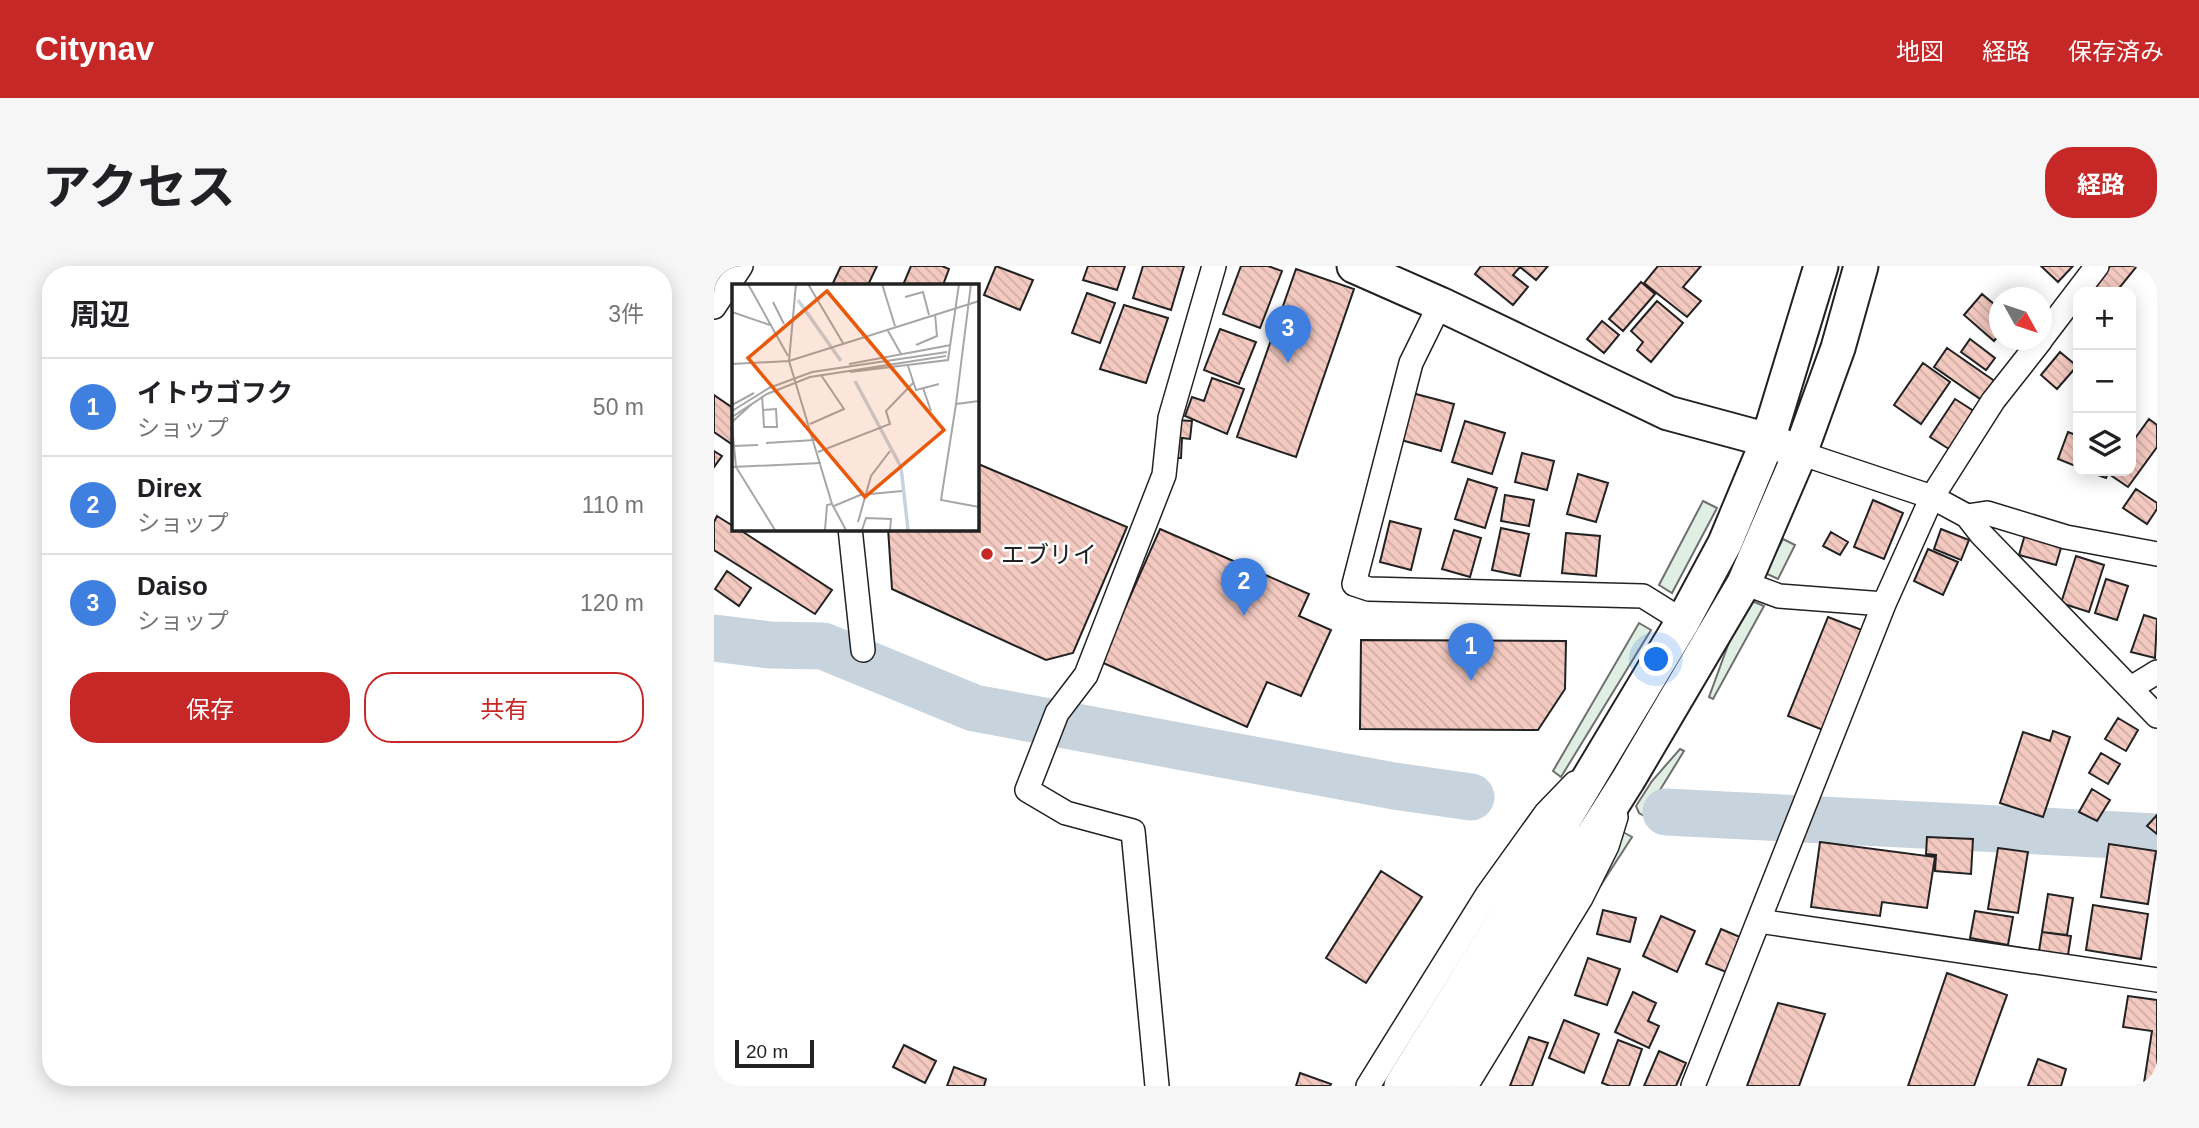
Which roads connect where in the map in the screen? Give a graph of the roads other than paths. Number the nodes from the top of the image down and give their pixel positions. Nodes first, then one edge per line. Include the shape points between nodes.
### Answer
1 (1214, 266) edge
2 (1354, 266) edge
3 (1821, 266) edge
4 (1861, 266) edge
5 (2097, 266) edge
6 (735, 273) edge
7 (1440, 304) junction
8 (714, 307) edge
9 (2052, 325) edge
10 (2032, 350) edge
11 (1768, 440) junction
12 (1800, 453) junction
13 (1932, 497) junction
14 (1967, 516) junction
15 (850, 530) edge
16 (2157, 554) edge
17 (1744, 583) junction
18 (1884, 604) junction
19 (1683, 621) junction
20 (863, 650) dead end
21 (2157, 672) edge
22 (2131, 688) junction
23 (2157, 716) edge
24 (1598, 760) junction
25 (1628, 780) junction
26 (1759, 921) junction
27 (2157, 980) edge
28 (1157, 1086) edge
29 (1368, 1086) edge
30 (1401, 1086) edge
31 (1435, 1086) edge
32 (1466, 1086) edge
33 (1693, 1086) edge

1 - 28 street via 1170,418 1164,475 1086,675 1057,713 1027,790 1066,813 1133,831
2 - 7 street
3 - 11 street
4 - 12 street via 1838,348
5 - 9 street
6 - 8 street
7 - 11 street via 1668,413
7 - 19 street via 1411,363 1354,584 1369,589 1643,596
10 - 13 street via 1993,401
11 - 12 street
11 - 19 street via 1725,543
12 - 13 street
12 - 17 street
13 - 14 street
13 - 18 street
14 - 16 street via 1987,513 2066,537
14 - 22 street
15 - 20 street
17 - 18 street via 1779,596
17 - 25 street
18 - 26 street
19 - 24 street
21 - 22 street
22 - 23 street
24 - 29 street via 1546,813 1487,895
24 - 30 street
25 - 31 street
25 - 32 street via 1607,846 1581,898
26 - 27 street
26 - 33 street

